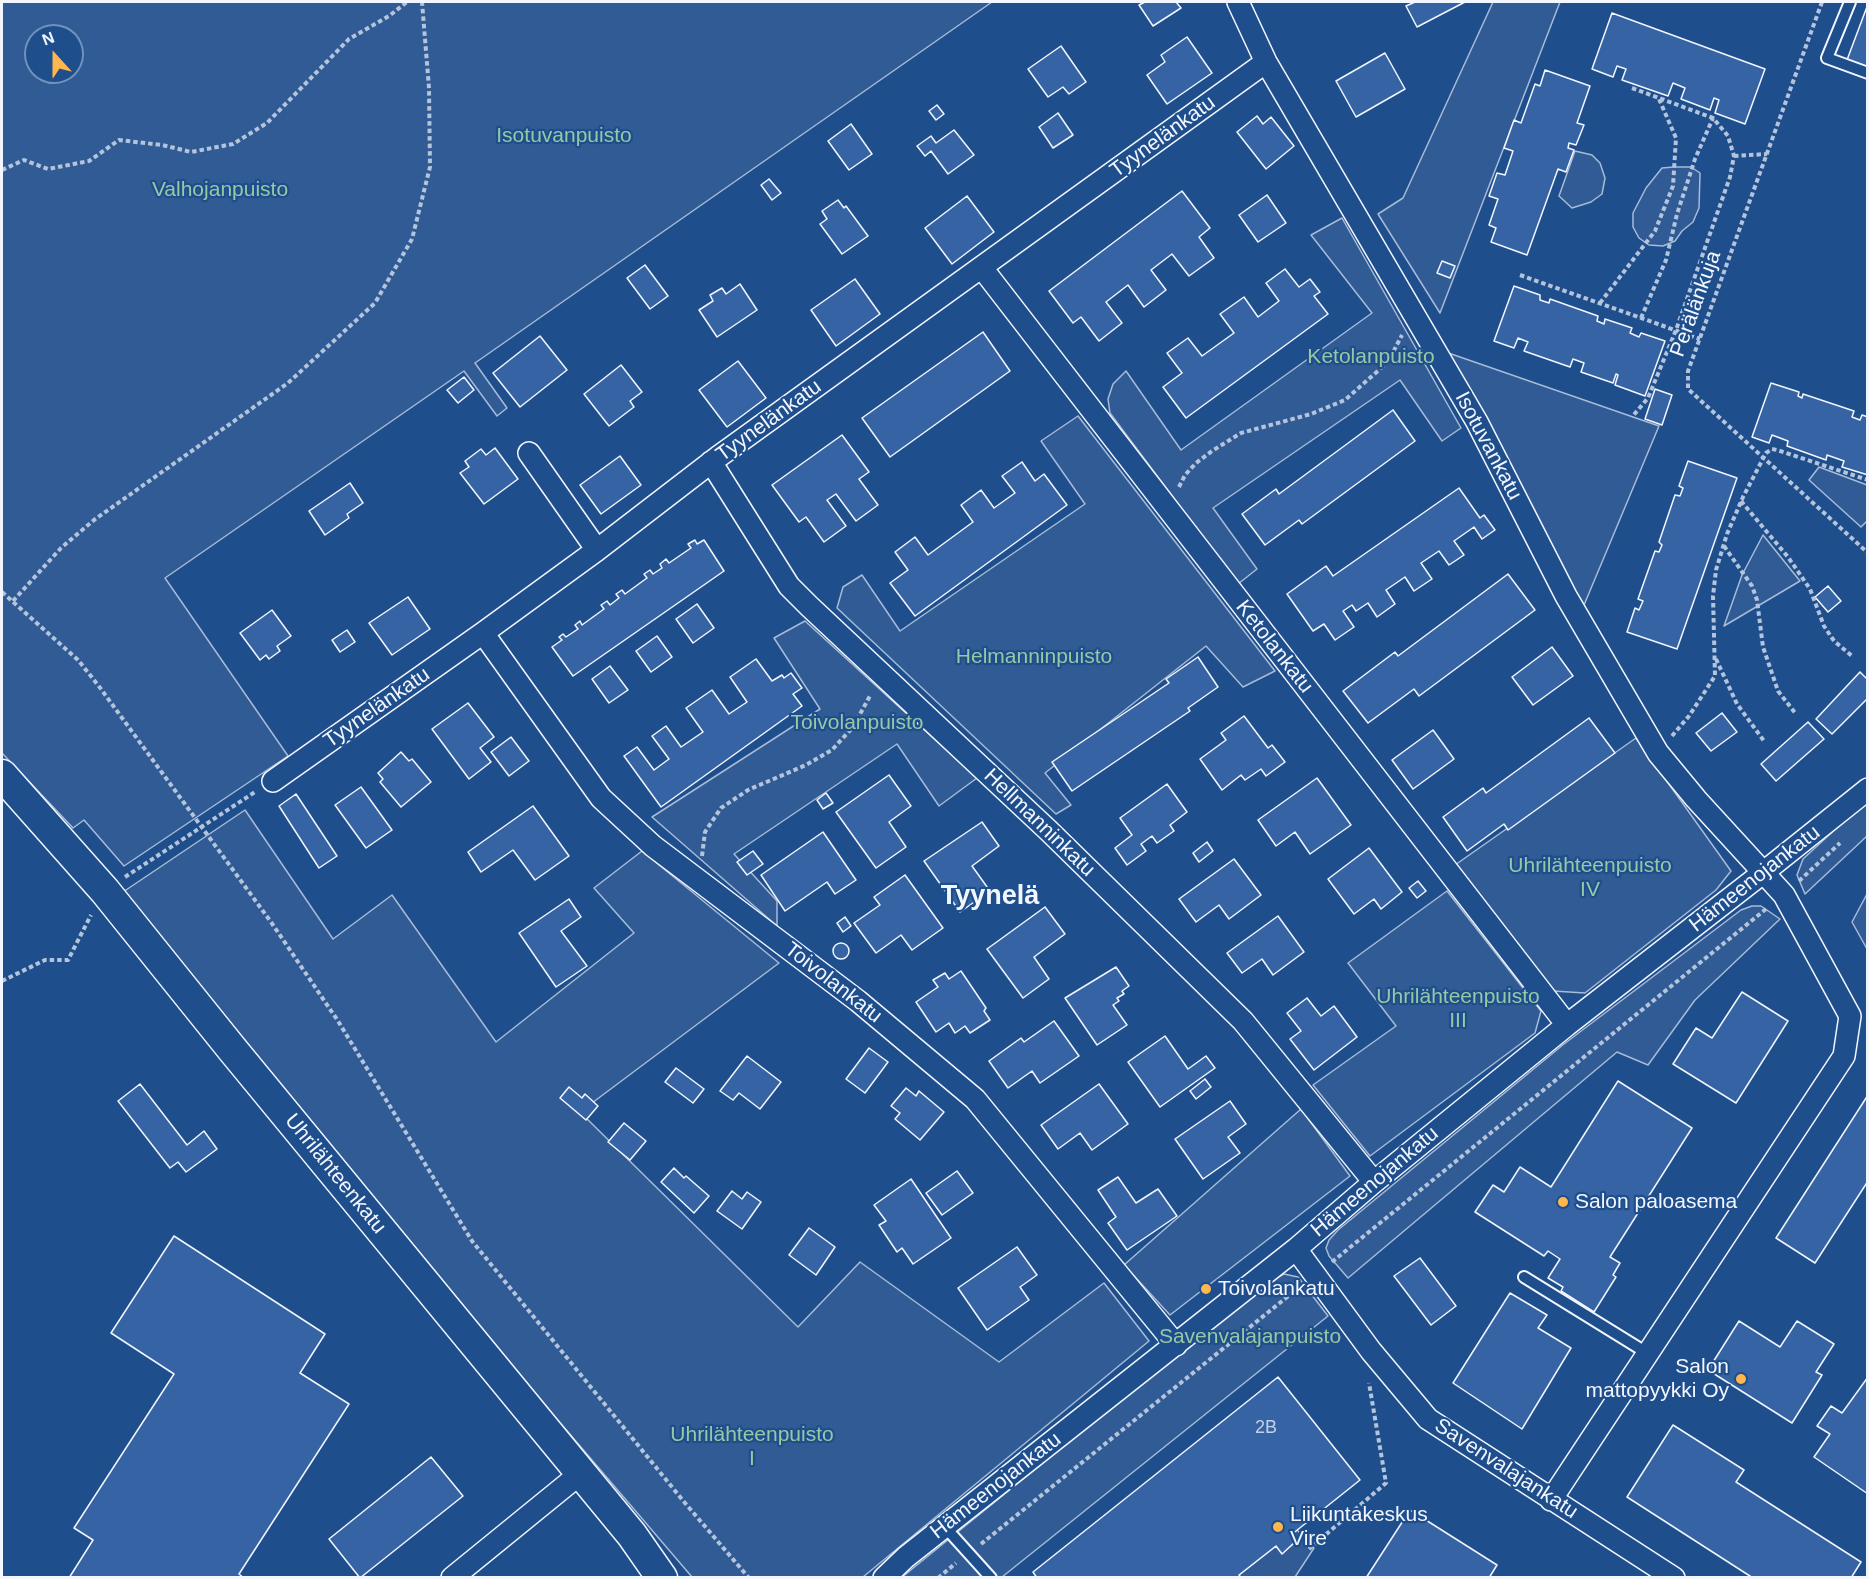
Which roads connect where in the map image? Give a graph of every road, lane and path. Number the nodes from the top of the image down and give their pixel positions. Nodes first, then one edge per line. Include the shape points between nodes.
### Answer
1 (407, 2) edge
2 (422, 2) edge
3 (1238, 2) edge
4 (1822, 2) edge
5 (1850, 2) edge
6 (1266, 62) junction
7 (1868, 73) edge
8 (1632, 88) dead end
9 (1659, 98) junction
10 (1713, 118) junction
11 (1767, 154) junction
12 (1734, 156) junction
13 (2, 170) edge
14 (982, 268) junction
15 (1520, 275) dead end
16 (1600, 303) junction
17 (1414, 314) junction
18 (1641, 318) junction
19 (1676, 330) junction
20 (1700, 339) junction
21 (1632, 417) dead end
22 (529, 453) dead end
23 (1763, 458) junction
24 (711, 462) junction
25 (1868, 480) edge
26 (1741, 501) junction
27 (1168, 509) junction
28 (1724, 545) junction
29 (597, 550) junction
30 (1868, 553) edge
31 (2, 592) edge
32 (13, 601) junction
33 (483, 633) junction
34 (1714, 656) junction
35 (1852, 656) dead end
36 (880, 673) junction
37 (1796, 714) dead end
38 (1764, 741) dead end
39 (1658, 753) junction
40 (2, 775) edge
41 (273, 780) joint
42 (1868, 789) edge
43 (201, 827) junction
44 (1843, 840) dead end
45 (1764, 872) junction
46 (699, 881) junction
47 (105, 891) junction
48 (1784, 895) junction
49 (2, 981) edge
50 (1567, 1025) junction
51 (1374, 1182) junction
52 (1296, 1249) junction
53 (1316, 1275) junction
54 (1524, 1276) dead end
55 (1176, 1345) junction
56 (1647, 1353) junction
57 (1367, 1374) dead end
58 (581, 1473) junction
59 (1551, 1500) junction
60 (945, 1527) junction
61 (1309, 1549) dead end
62 (969, 1553) junction
63 (1664, 1575) edge
64 (452, 1578) edge
65 (662, 1578) edge
66 (749, 1578) edge
67 (884, 1578) edge
68 (938, 1578) edge
69 (991, 1578) edge

1 - 13 path via 348,39 267,123 233,144 191,152 119,140 89,161 48,169 24,160
2 - 32 path via 430,167 412,239 375,303 288,383 94,520 61,548
3 - 6 street, Isotuvankatu
4 - 11 path, Perälänkuja
5 - 7 lane via 1827,57
6 - 14 street, Tyynelänkatu
6 - 17 street, Isotuvankatu
8 - 9 path
9 - 10 path
9 - 16 path via 1676,138 1672,186 1655,231
10 - 12 path via 1728,136
10 - 18 path via 1695,159 1666,260
11 - 12 path
11 - 20 path, Perälänkuja
12 - 19 path
14 - 24 street, Tyynelänkatu
14 - 27 street, Ketolankatu
15 - 16 path
16 - 18 path
17 - 27 path via 1389,358 1352,395 1311,414 1241,433 1185,475
17 - 39 street, Isotuvankatu via 1477,422 1566,596
18 - 19 path
19 - 20 path
19 - 21 path via 1648,398
20 - 23 path, Perälänkuja via 1688,371 1688,389
22 - 29 street
23 - 25 path via 1772,449 1777,450
23 - 26 path
23 - 30 path, Perälänkuja
24 - 29 street, Tyynelänkatu
24 - 36 street, Hellmanninkatu via 789,586
26 - 28 path
26 - 35 path via 1810,590 1834,641
27 - 50 street, Ketolankatu
28 - 34 path via 1713,596
28 - 37 path via 1752,586 1763,646 1778,691
29 - 33 street, Tyynelänkatu
31 - 32 path
32 - 43 path via 78,660
33 - 41 street, Tyynelänkatu
33 - 46 street, Toivolankatu via 601,798 653,846
34 - 38 path via 1737,704
34 - 39 path via 1715,676
36 - 46 path via 853,727 832,750 747,790 722,808 705,832
36 - 51 street, Hellmanninkatu via 1243,1021
39 - 45 street, Isotuvankatu
40 - 47 street, Uhrilähteenkatu
41 - 43 path
42 - 45 street, Hämeenojankatu
43 - 47 path
43 - 66 path via 338,1022 472,1241
44 - 48 path
45 - 48 street, Isotuvankatu
45 - 50 street, Hämeenojankatu
46 - 55 street, Toivolankatu via 858,1001 975,1099
47 - 49 path via 68,960 45,960
47 - 58 street, Uhrilähteenkatu
48 - 53 path
48 - 56 street, Isotuvankatu via 1850,1016 1844,1056
50 - 51 street, Hämeenojankatu
51 - 52 street, Hämeenojankatu
52 - 53 street, Savenvalajankatu
52 - 55 street, Hämeenojankatu
53 - 59 street, Savenvalajankatu via 1371,1351 1428,1419
53 - 62 path
54 - 56 lane
55 - 60 street, Hämeenojankatu
56 - 59 street, Isotuvankatu
57 - 61 path via 1386,1483
58 - 64 street
58 - 65 street, Uhrilähteenkatu via 632,1534
59 - 63 street, Savenvalajankatu
60 - 62 lane
60 - 67 street, Hämeenojankatu
62 - 68 path
62 - 69 lane

